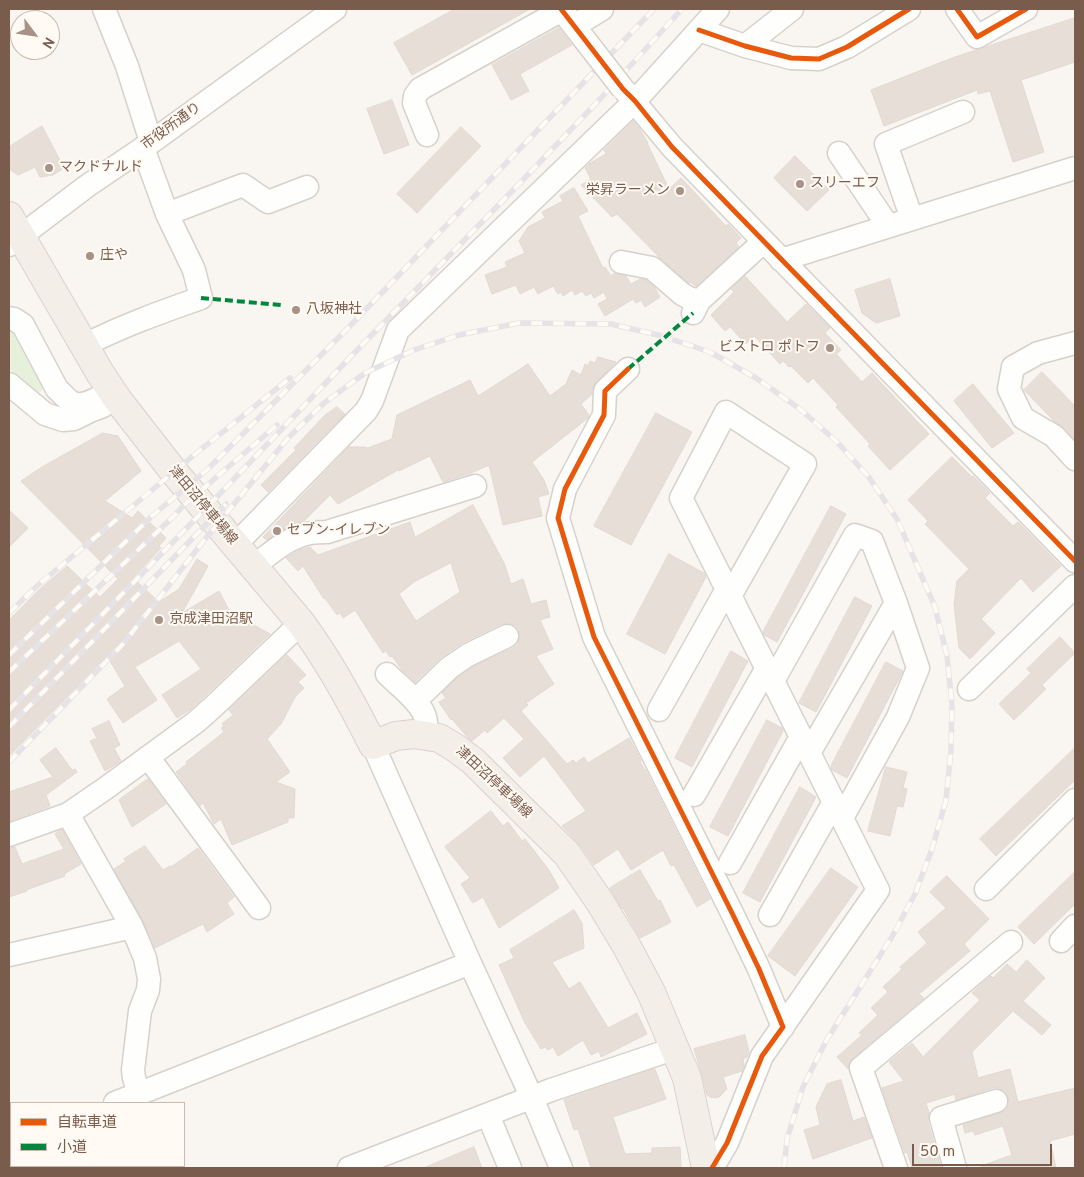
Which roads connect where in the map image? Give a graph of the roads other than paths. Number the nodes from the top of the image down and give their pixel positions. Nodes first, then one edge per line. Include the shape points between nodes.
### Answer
1 (104, 9) edge
2 (335, 9) edge
3 (602, 9) edge
4 (718, 9) edge
5 (792, 9) edge
6 (908, 9) edge
7 (957, 9) edge
8 (1026, 9) edge
9 (570, 21) edge
10 (699, 30) junction
11 (745, 46) junction
12 (629, 95) junction
13 (963, 112) dead end
14 (428, 136) dead end
15 (147, 145) junction
16 (839, 152) dead end
17 (1075, 168) edge
18 (307, 187) dead end
19 (167, 214) junction
20 (912, 219) junction
21 (888, 226) junction
22 (13, 232) edge
23 (763, 242) junction
24 (781, 260) junction
25 (621, 262) dead end
26 (9, 318) edge
27 (1075, 343) edge
28 (85, 345) junction
29 (628, 368) dead end
30 (9, 384) edge
31 (57, 389) junction
32 (115, 395) junction
33 (36, 407) junction
34 (1075, 459) edge
35 (475, 486) dead end
36 (235, 545) junction
37 (1071, 547) edge
38 (253, 567) junction
39 (1075, 586) edge
40 (728, 592) junction
41 (896, 603) junction
42 (301, 623) junction
43 (508, 636) dead end
44 (387, 674) dead end
45 (770, 674) junction
46 (970, 689) dead end
47 (415, 701) junction
48 (659, 710) dead end
49 (427, 735) junction
50 (805, 745) junction
51 (373, 746) junction
52 (148, 757) junction
53 (694, 795) dead end
54 (1074, 803) edge
55 (838, 810) junction
56 (68, 814) junction
57 (9, 835) edge
58 (730, 863) dead end
59 (986, 889) dead end
60 (259, 908) dead end
61 (770, 915) dead end
62 (132, 927) junction
63 (1011, 942) dead end
64 (9, 955) edge
65 (470, 963) junction
66 (783, 1027) junction
67 (676, 1048) junction
68 (139, 1093) junction
69 (532, 1098) junction
70 (996, 1100) dead end
71 (117, 1102) edge
72 (488, 1114) junction
73 (349, 1168) edge
74 (510, 1168) edge
75 (561, 1168) edge
76 (706, 1168) edge
77 (712, 1168) edge
78 (896, 1168) edge
79 (955, 1168) edge

1 - 15 street via 127,66
2 - 15 street, 市役所通り
3 - 9 street
4 - 10 street
5 - 11 street
6 - 11 street via 847,47 820,59 791,58
7 - 8 street via 977,37
9 - 12 street, bridge
9 - 14 street via 420,89 414,103
10 - 11 street
10 - 12 street
12 - 23 street via 672,147
12 - 36 street via 398,330 366,411
13 - 20 street via 886,144
15 - 19 street
15 - 22 street, 市役所通り
16 - 21 street
17 - 20 street
18 - 19 street via 268,202 244,185
19 - 28 street via 194,270 201,298 148,316
20 - 21 street
21 - 24 street
22 - 28 main road, 津田沼停車場線
23 - 24 street
23 - 25 street via 696,307 652,268
24 - 37 street
26 - 31 street via 23,325
27 - 34 street via 1038,353 1013,368 1010,389 1023,418 1054,436
28 - 32 main road, 津田沼停車場線
29 - 66 street via 604,391 604,415 565,489 558,518 594,638 733,915
30 - 33 street
31 - 32 street via 73,403 82,404
31 - 33 street via 51,400
32 - 33 street via 74,420 54,418
32 - 36 main road, 津田沼停車場線
35 - 38 street via 327,532 298,536
36 - 38 main road, 津田沼停車場線
38 - 42 main road, 津田沼停車場線
39 - 46 street
40 - 40 street via 682,498 726,412 805,464
40 - 45 street
40 - 48 street
41 - 45 street via 872,542 855,535
41 - 50 street
41 - 55 street via 918,668 898,717
42 - 51 main road, 津田沼停車場線 via 346,694
42 - 52 street via 196,722
43 - 47 street via 448,668
44 - 47 street
45 - 50 street
45 - 53 street
47 - 49 street via 424,713
49 - 51 main road, 津田沼停車場線 via 396,736
49 - 67 main road, 津田沼停車場線 via 439,738 473,761 567,854 626,945
50 - 55 street
50 - 58 street
51 - 65 street
52 - 56 street
52 - 60 street
54 - 59 street
55 - 61 street
55 - 66 street via 878,890
56 - 57 street
56 - 62 street
62 - 64 street
62 - 68 street via 145,958 149,979 140,1011 133,1070
63 - 78 street via 862,1068
65 - 68 street
65 - 69 street
66 - 77 street via 762,1056 727,1143
67 - 69 street
67 - 76 main road, 津田沼停車場線 via 687,1078
68 - 71 street
69 - 72 street
69 - 75 street
70 - 79 street via 941,1118
72 - 73 street
72 - 74 street

